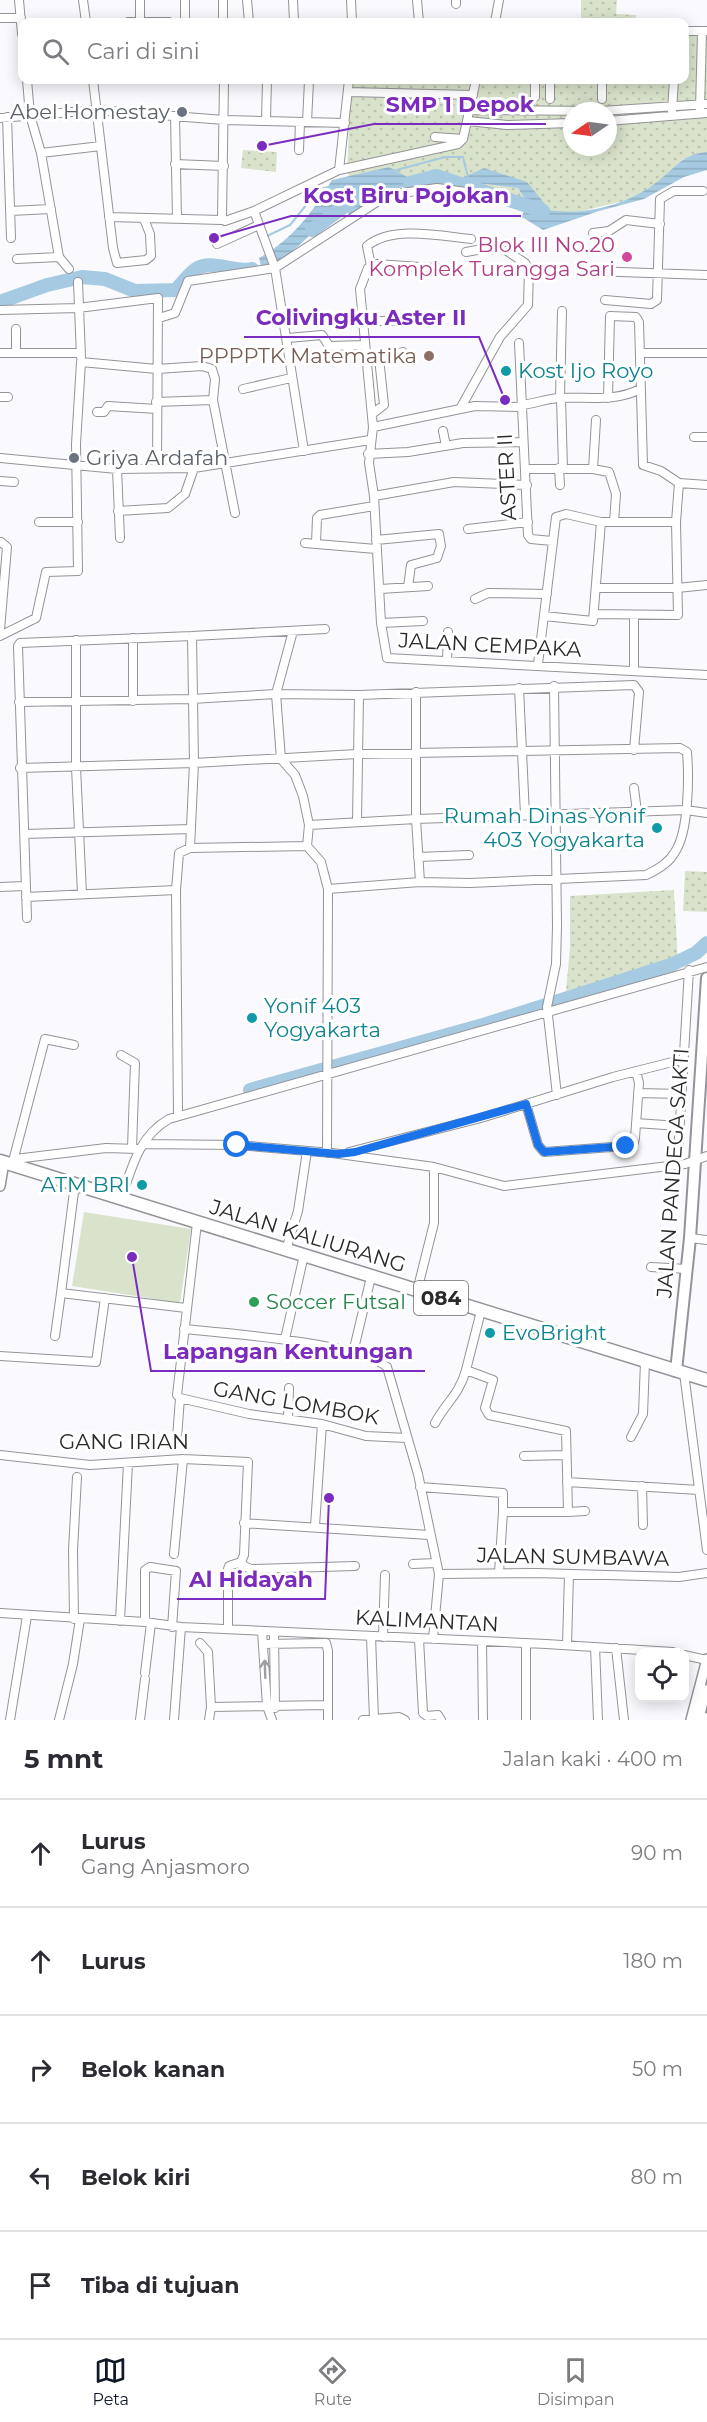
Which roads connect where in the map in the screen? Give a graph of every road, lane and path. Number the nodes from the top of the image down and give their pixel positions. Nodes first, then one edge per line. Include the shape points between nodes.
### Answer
1 (19, 0) edge
2 (83, 0) edge
3 (140, 0) edge
4 (185, 0) edge
5 (223, 0) edge
6 (247, 0) edge
7 (293, 0) edge
8 (351, 0) edge
9 (417, 0) edge
10 (499, 0) edge
11 (0, 18) edge
12 (21, 18) joint
13 (85, 18) edge
14 (140, 18) edge
15 (185, 18) edge
16 (222, 18) edge
17 (249, 18) edge
18 (294, 18) edge
19 (352, 18) edge
20 (419, 18) edge
21 (496, 18) edge
22 (689, 30) edge
23 (704, 31) edge
24 (703, 75) edge
25 (27, 84) edge
26 (93, 84) edge
27 (224, 84) edge
28 (267, 84) edge
29 (309, 84) edge
30 (349, 84) edge
31 (475, 84) edge
32 (535, 84) edge
33 (550, 84) edge
34 (602, 84) edge
35 (674, 84) edge
36 (348, 92) junction
37 (473, 95) junction
38 (535, 97) dead end
39 (550, 99) dead end
40 (602, 99) dead end
41 (703, 104) edge
42 (673, 106) junction
43 (96, 110) junction
44 (470, 110) junction
45 (540, 110) junction
46 (563, 110) edge
47 (636, 110) junction
48 (617, 111) edge
49 (704, 114) edge
50 (30, 115) junction
51 (175, 116) junction
52 (3, 117) edge
53 (672, 117) junction
54 (637, 119) junction
55 (224, 120) junction
56 (266, 120) junction
57 (617, 120) edge
58 (468, 121) junction
59 (303, 122) junction
60 (345, 123) junction
61 (563, 124) edge
62 (542, 125) junction
63 (435, 137) dead end
64 (463, 139) junction
65 (101, 146) junction
66 (299, 150) dead end
67 (41, 153) junction
68 (175, 164) junction
69 (224, 166) junction
70 (339, 170) junction
71 (703, 191) dead end
72 (480, 194) dead end
73 (51, 209) junction
74 (10, 211) junction
75 (254, 211) junction
76 (109, 217) junction
77 (144, 219) junction
78 (177, 219) junction
79 (222, 220) junction
80 (660, 224) junction
81 (259, 227) junction
82 (593, 233) dead end
83 (11, 238) dead end
84 (471, 239) dead end
85 (218, 244) dead end
86 (477, 250) tunnel mouth
87 (507, 251) tunnel mouth
88 (466, 252) dead end
89 (59, 257) junction
90 (17, 260) dead end
91 (370, 266) junction
92 (275, 267) junction
93 (69, 269) dead end
94 (448, 269) dead end
95 (591, 271) dead end
96 (659, 273) junction
97 (707, 275) edge
98 (78, 282) dead end
99 (605, 300) dead end
100 (78, 308) junction
101 (0, 310) edge
102 (562, 311) dead end
103 (159, 318) junction
104 (423, 319) dead end
105 (362, 322) junction
106 (16, 329) dead end
107 (288, 338) junction
108 (519, 342) dead end
109 (364, 345) junction
110 (403, 352) dead end
111 (0, 353) edge
112 (16, 353) junction
113 (640, 353) junction
114 (707, 354) edge
115 (81, 358) junction
116 (157, 369) junction
117 (291, 378) junction
118 (243, 389) dead end
119 (640, 389) junction
120 (560, 398) junction
121 (608, 398) junction
122 (213, 400) junction
123 (156, 406) junction
124 (521, 406) junction
125 (460, 409) junction
126 (97, 412) dead end
127 (372, 414) junction
128 (596, 420) dead end
129 (443, 431) dead end
130 (372, 434) junction
131 (694, 437) dead end
132 (707, 437) edge
133 (523, 442) junction
134 (446, 446) junction
135 (304, 451) junction
136 (368, 454) junction
137 (0, 458) edge
138 (78, 464) junction
139 (226, 464) junction
140 (157, 468) junction
141 (194, 468) junction
142 (561, 468) junction
143 (117, 469) junction
144 (525, 469) junction
145 (593, 469) junction
146 (0, 481) edge
147 (14, 482) dead end
148 (679, 483) junction
149 (526, 485) junction
150 (560, 485) dead end
151 (707, 485) edge
152 (374, 496) junction
153 (374, 506) junction
154 (118, 511) junction
155 (235, 513) dead end
156 (39, 522) dead end
157 (78, 522) junction
158 (528, 522) junction
159 (600, 522) junction
160 (614, 522) junction
161 (676, 522) junction
162 (468, 529) dead end
163 (120, 538) dead end
164 (552, 541) junction
165 (1, 542) edge
166 (305, 543) dead end
167 (316, 543) junction
168 (376, 544) junction
169 (707, 585) edge
170 (428, 586) dead end
171 (408, 587) junction
172 (596, 588) junction
173 (677, 588) junction
174 (380, 589) junction
175 (547, 594) junction
176 (475, 599) dead end
177 (594, 614) junction
178 (544, 616) junction
179 (634, 616) junction
180 (423, 621) dead end
181 (381, 623) junction
182 (325, 629) dead end
183 (0, 630) edge
184 (293, 631) junction
185 (448, 632) dead end
186 (0, 636) edge
187 (192, 636) junction
188 (133, 638) junction
189 (76, 640) junction
190 (447, 661) junction
191 (538, 664) junction
192 (634, 671) junction
193 (707, 675) edge
194 (554, 686) junction
195 (519, 688) junction
196 (416, 692) junction
197 (276, 694) junction
198 (359, 696) junction
199 (191, 699) junction
200 (133, 700) junction
201 (75, 701) junction
202 (19, 702) junction
203 (634, 750) junction
204 (555, 751) junction
205 (521, 752) junction
206 (417, 753) junction
207 (357, 754) junction
208 (281, 759) junction
209 (194, 764) junction
210 (76, 767) junction
211 (20, 768) junction
212 (634, 788) dead end
213 (686, 810) junction
214 (637, 812) junction
215 (705, 813) edge
216 (525, 815) junction
217 (556, 816) junction
218 (416, 819) junction
219 (357, 822) junction
220 (309, 825) junction
221 (190, 829) junction
222 (80, 830) junction
223 (25, 834) junction
224 (307, 846) junction
225 (190, 848) junction
226 (469, 855) dead end
227 (418, 857) junction
228 (556, 878) junction
229 (420, 882) junction
230 (25, 886) junction
231 (0, 887) edge
232 (328, 889) junction
233 (176, 890) junction
234 (82, 894) junction
235 (26, 897) junction
236 (27, 918) dead end
237 (707, 967) edge
238 (689, 970) junction
239 (707, 978) edge
240 (547, 1010) junction
241 (74, 1045) dead end
242 (121, 1055) dead end
243 (684, 1059) junction
244 (636, 1071) junction
245 (328, 1074) junction
246 (638, 1093) junction
247 (681, 1094) junction
248 (557, 1095) junction
249 (526, 1104) junction
250 (178, 1116) junction
251 (636, 1123) junction
252 (679, 1126) junction
253 (138, 1147) junction
254 (307, 1151) junction
255 (327, 1153) junction
256 (338, 1154) junction
257 (678, 1154) dead end
258 (707, 1156) edge
259 (8, 1162) edge
260 (694, 1162) junction
261 (434, 1167) junction
262 (75, 1184) junction
263 (0, 1186) edge
264 (121, 1199) junction
265 (197, 1223) junction
266 (690, 1238) junction
267 (707, 1240) edge
268 (286, 1250) junction
269 (304, 1256) junction
270 (651, 1267) dead end
271 (687, 1269) junction
272 (371, 1277) junction
273 (417, 1291) junction
274 (61, 1293) junction
275 (105, 1298) junction
276 (186, 1308) junction
277 (481, 1311) junction
278 (184, 1329) junction
279 (55, 1336) dead end
280 (285, 1340) junction
281 (353, 1353) junction
282 (0, 1356) edge
283 (645, 1362) junction
284 (466, 1370) junction
285 (680, 1372) junction
286 (707, 1380) edge
287 (289, 1388) dead end
288 (180, 1398) junction
289 (288, 1419) junction
290 (435, 1423) dead end
291 (322, 1424) junction
292 (631, 1437) dead end
293 (177, 1438) dead end
294 (407, 1438) junction
295 (0, 1455) edge
296 (566, 1455) junction
297 (524, 1456) dead end
298 (183, 1459) junction
299 (128, 1463) junction
300 (77, 1477) dead end
301 (567, 1482) junction
302 (420, 1486) junction
303 (642, 1486) junction
304 (699, 1490) junction
305 (585, 1511) dead end
306 (503, 1512) junction
307 (568, 1512) junction
308 (244, 1523) junction
309 (315, 1526) junction
310 (643, 1526) dead end
311 (429, 1535) junction
312 (707, 1550) edge
313 (174, 1554) dead end
314 (241, 1562) junction
315 (435, 1563) junction
316 (413, 1564) dead end
317 (356, 1566) dead end
318 (499, 1573) junction
319 (439, 1574) junction
320 (569, 1574) junction
321 (707, 1574) edge
322 (385, 1575) dead end
323 (0, 1613) edge
324 (27, 1616) junction
325 (77, 1619) junction
326 (120, 1621) junction
327 (148, 1623) junction
328 (177, 1627) junction
329 (228, 1629) junction
330 (262, 1631) junction
331 (274, 1632) junction
332 (371, 1636) junction
333 (383, 1637) junction
334 (419, 1639) junction
335 (433, 1640) junction
336 (482, 1641) junction
337 (200, 1643) dead end
338 (274, 1643) junction
339 (526, 1643) junction
340 (264, 1644) junction
341 (567, 1645) junction
342 (595, 1647) junction
343 (616, 1648) junction
344 (635, 1650) edge
345 (689, 1656) edge
346 (707, 1660) edge
347 (704, 1691) dead end
348 (327, 1705) junction
349 (267, 1706) junction
350 (276, 1706) junction
351 (211, 1707) junction
352 (272, 1718) edge
353 (374, 1719) edge
354 (10, 1720) edge
355 (59, 1720) edge
356 (140, 1720) edge
357 (174, 1720) edge
358 (209, 1720) edge
359 (328, 1720) edge
360 (363, 1720) edge
361 (405, 1720) edge
362 (441, 1720) edge
363 (483, 1720) edge
364 (526, 1720) edge
365 (598, 1720) edge
366 (624, 1720) edge
367 (691, 1720) edge
368 (697, 1720) edge

1 - 12 street
2 - 13 street
3 - 14 street
4 - 15 street
5 - 16 street
6 - 17 street
7 - 18 street
8 - 19 street
9 - 20 street
10 - 21 street
11 - 12 street
22 - 23 street
23 - 24 street
24 - 41 street
25 - 50 street
26 - 43 street
27 - 55 street
28 - 56 street
29 - 59 street
30 - 36 street
31 - 37 street
32 - 38 street
33 - 39 street
34 - 40 street
35 - 42 street
36 - 37 street
36 - 60 street
37 - 44 street
41 - 42 street
41 - 49 street
42 - 47 street
42 - 53 street
43 - 50 street
43 - 51 street
43 - 65 street
44 - 45 street
44 - 58 street
45 - 46 street
45 - 62 street
47 - 48 street
47 - 54 street
49 - 53 street
50 - 52 street
50 - 67 street
51 - 55 street
51 - 68 street
52 - 74 street
53 - 54 street
54 - 57 street
55 - 56 street
55 - 69 street
56 - 59 street
58 - 62 street
58 - 64 street
59 - 60 street
59 - 66 street
60 - 70 street
61 - 62 street
63 - 64 street
64 - 70 street via 449,148
65 - 67 street
65 - 76 street
67 - 73 street
68 - 69 street
68 - 78 street
69 - 79 street
70 - 75 street
71 - 80 street via 674,191 660,199
72 - 92 street via 437,188 383,198
73 - 74 street
73 - 89 street
74 - 83 street
75 - 79 street
75 - 81 street
76 - 77 street
76 - 77 street via 116,261 151,256 150,234
77 - 78 street
78 - 79 street
80 - 82 street via 626,220 609,231
80 - 96 street
81 - 85 street
81 - 92 street
84 - 91 street, JALAN CEMPAKA via 384,237 367,246
86 - 88 street
87 - 125 street via 529,269 528,305 500,337
89 - 90 street
89 - 93 street
91 - 94 street
91 - 105 street, JALAN CEMPAKA via 360,289
92 - 103 street via 188,281 176,313
92 - 107 street
95 - 96 street
96 - 97 street
96 - 99 street via 654,303
98 - 100 street
100 - 101 street
100 - 103 street via 158,298
100 - 115 street
102 - 120 street
103 - 116 street
104 - 105 street
105 - 109 street, JALAN CEMPAKA
106 - 112 street
107 - 109 street via 321,335 330,346
107 - 117 street
108 - 124 street, ASTER II
109 - 127 street, JALAN CEMPAKA
110 - 127 street via 379,358 384,401
111 - 112 street
112 - 115 street
113 - 114 street
113 - 119 street
113 - 121 street via 639,319 610,316
115 - 116 street
115 - 138 street
116 - 122 street via 210,368 215,376
116 - 123 street
117 - 118 street
117 - 135 street
119 - 121 street
119 - 148 street via 643,465
120 - 121 street
120 - 124 street
120 - 142 street
122 - 123 street
122 - 139 street
123 - 126 street via 108,406 104,412
123 - 140 street
124 - 125 street
124 - 133 street, ASTER II
125 - 130 street
127 - 130 street, JALAN CEMPAKA
128 - 145 street
129 - 134 street
130 - 135 street
130 - 136 street, JALAN CEMPAKA
131 - 132 street
133 - 134 street
133 - 144 street, ASTER II
134 - 136 street
135 - 139 street
136 - 152 street, JALAN CEMPAKA
137 - 138 street
138 - 143 street
138 - 157 street
139 - 141 street
139 - 155 street
140 - 141 street
140 - 143 street
141 - 154 street via 185,494 168,508
142 - 144 street
142 - 145 street
142 - 150 street
143 - 154 street
144 - 149 street, ASTER II
145 - 160 street via 609,472 616,494
146 - 147 street
148 - 151 street
148 - 161 street
149 - 152 street via 454,482
149 - 158 street, ASTER II
152 - 153 street, JALAN CEMPAKA
153 - 167 street via 320,514
153 - 168 street, JALAN CEMPAKA
154 - 163 street
156 - 157 street
157 - 186 street via 78,572 46,572 36,618
158 - 162 street
158 - 164 street, ASTER II via 529,537
159 - 160 street
159 - 164 street via 559,514 554,520
159 - 172 street
160 - 161 street
161 - 173 street
164 - 175 street
165 - 183 street via 6,547
166 - 167 street
167 - 168 street
168 - 171 street via 439,534 437,558 411,565
168 - 174 street, JALAN CEMPAKA
169 - 173 street
170 - 171 street
171 - 174 street
172 - 173 street
172 - 177 street
173 - 179 street via 677,616
174 - 181 street, JALAN CEMPAKA
175 - 176 street via 488,593
175 - 178 street
177 - 178 street via 593,621
177 - 179 street
178 - 191 street
179 - 192 street
180 - 181 street
181 - 190 street, JALAN CEMPAKA via 387,658
182 - 184 street
184 - 187 street
184 - 197 street
185 - 190 street
187 - 188 street
187 - 199 street
188 - 189 street
188 - 200 street
189 - 201 street
189 - 202 street via 20,643
190 - 191 street, JALAN CEMPAKA
191 - 192 street, JALAN CEMPAKA
192 - 193 street, JALAN CEMPAKA
194 - 195 street
194 - 203 street via 637,685
194 - 204 street
195 - 196 street
195 - 205 street
196 - 198 street
196 - 206 street
197 - 198 street
197 - 199 street
197 - 208 street
198 - 207 street
199 - 200 street
199 - 209 street
200 - 201 street
201 - 202 street
201 - 210 street
202 - 211 street
203 - 204 street
203 - 213 street via 680,748 687,752
204 - 205 street
204 - 217 street
205 - 206 street
205 - 216 street
206 - 207 street
206 - 218 street
207 - 208 street
207 - 219 street
208 - 209 street
208 - 220 street via 295,775
209 - 210 street
209 - 221 street
210 - 211 street
210 - 222 street
211 - 223 street
212 - 214 street
213 - 214 street
213 - 215 street
213 - 228 street via 676,851 652,872 631,877
214 - 217 street
216 - 217 street
216 - 218 street
217 - 228 street
218 - 219 street
218 - 227 street
219 - 220 street
220 - 224 street
221 - 222 street
221 - 225 street
222 - 223 street
222 - 234 street
223 - 230 street
224 - 225 street
224 - 232 street via 321,862
225 - 233 street via 183,849 177,858
226 - 227 street
227 - 229 street
228 - 229 street
228 - 240 street via 556,964
229 - 232 street
230 - 231 street
230 - 235 street
232 - 245 street
233 - 234 street
233 - 250 street
234 - 235 street
235 - 236 street
237 - 238 street
238 - 240 street
238 - 243 street
239 - 260 main road, JALAN PANDEGA SAKTI
240 - 245 street
240 - 248 street
241 - 259 street via 45,1039
242 - 253 street via 135,1063
243 - 244 street
243 - 247 street
244 - 246 street
244 - 248 street
245 - 250 street
245 - 255 street
246 - 247 street
246 - 251 street
247 - 252 street
248 - 249 street
249 - 251 street via 538,1145 544,1152 626,1146 634,1142
249 - 256 street
250 - 253 street via 152,1131
251 - 252 street
252 - 257 street
253 - 254 street via 237,1145
253 - 259 street
253 - 264 street
254 - 255 street
254 - 268 street via 298,1211
255 - 256 street
256 - 261 street
258 - 260 street
259 - 262 main road, JALAN KALIURANG / 084
259 - 263 street
260 - 261 street via 504,1186
260 - 266 main road, JALAN PANDEGA SAKTI
261 - 273 street via 434,1223
262 - 264 main road, JALAN KALIURANG / 084
262 - 274 street
264 - 265 main road, JALAN KALIURANG / 084
265 - 268 main road, JALAN KALIURANG / 084
265 - 276 street
266 - 267 street
266 - 271 main road, JALAN PANDEGA SAKTI
268 - 269 main road, JALAN KALIURANG / 084
269 - 272 main road, JALAN KALIURANG / 084
269 - 280 street
270 - 271 street
271 - 285 main road, JALAN PANDEGA SAKTI
272 - 273 main road, JALAN KALIURANG / 084
272 - 281 street
273 - 277 main road, JALAN KALIURANG / 084
274 - 275 street
274 - 279 street
275 - 276 street
275 - 282 street via 96,1362
276 - 278 street
277 - 283 main road, JALAN KALIURANG / 084
277 - 284 street
278 - 280 street
278 - 288 street via 177,1395
280 - 281 street
281 - 294 street via 387,1367
283 - 285 main road, JALAN KALIURANG / 084
283 - 292 street via 643,1414
284 - 290 street via 459,1393 447,1403
284 - 296 street via 493,1380 485,1408 489,1415 566,1431
285 - 286 main road, JALAN KALIURANG / 084
285 - 304 street
287 - 289 street
288 - 289 street, GANG LOMBOK
288 - 293 street
289 - 291 street, GANG LOMBOK
291 - 294 street, GANG LOMBOK via 366,1436
291 - 309 street
294 - 302 street
295 - 299 street, GANG IRIAN via 90,1465
296 - 297 street
296 - 301 street
298 - 299 street, GANG IRIAN
298 - 308 street, GANG IRIAN via 248,1462
298 - 313 street
299 - 326 street
300 - 325 street via 73,1551
301 - 303 street
301 - 307 street
302 - 306 street via 503,1493
302 - 311 street
303 - 304 street
303 - 310 street
304 - 312 street
305 - 307 street
306 - 307 street
306 - 318 street
308 - 309 street
308 - 314 street
309 - 311 street
311 - 315 street
314 - 317 street via 251,1569
314 - 329 street via 228,1569
315 - 316 street
315 - 319 street
318 - 319 street, JALAN SUMBAWA
318 - 320 street, JALAN SUMBAWA
319 - 335 street
320 - 321 street, JALAN SUMBAWA
320 - 341 street
322 - 333 street
323 - 324 street, KALIMANTAN
324 - 325 street, KALIMANTAN
324 - 354 street
325 - 326 street, KALIMANTAN
325 - 355 street via 74,1664
326 - 327 street, KALIMANTAN
327 - 328 street, KALIMANTAN
327 - 328 street via 145,1570 150,1567 176,1571
327 - 356 street
328 - 329 street, KALIMANTAN
328 - 357 street
329 - 330 street, KALIMANTAN
330 - 331 street, KALIMANTAN
330 - 340 street
331 - 332 street, KALIMANTAN
331 - 338 street
332 - 333 street, KALIMANTAN
332 - 353 street
333 - 334 street, KALIMANTAN
334 - 335 street, KALIMANTAN
334 - 362 street via 423,1713 438,1715
335 - 336 street, KALIMANTAN
336 - 339 street, KALIMANTAN
336 - 363 street
337 - 351 street via 208,1652
338 - 340 street
338 - 348 street via 326,1643
338 - 350 street
339 - 341 street, KALIMANTAN
339 - 364 street
349 -> 340 street
341 - 342 street, KALIMANTAN
342 - 343 street, KALIMANTAN
342 - 365 street
343 - 344 street, KALIMANTAN
343 - 366 street
345 - 346 street
346 - 367 street
347 - 368 main road
348 - 350 street
348 - 359 street
349 - 350 street
349 - 351 street
349 - 352 street
350 - 352 street
351 - 358 street
353 - 360 street
353 - 361 street

